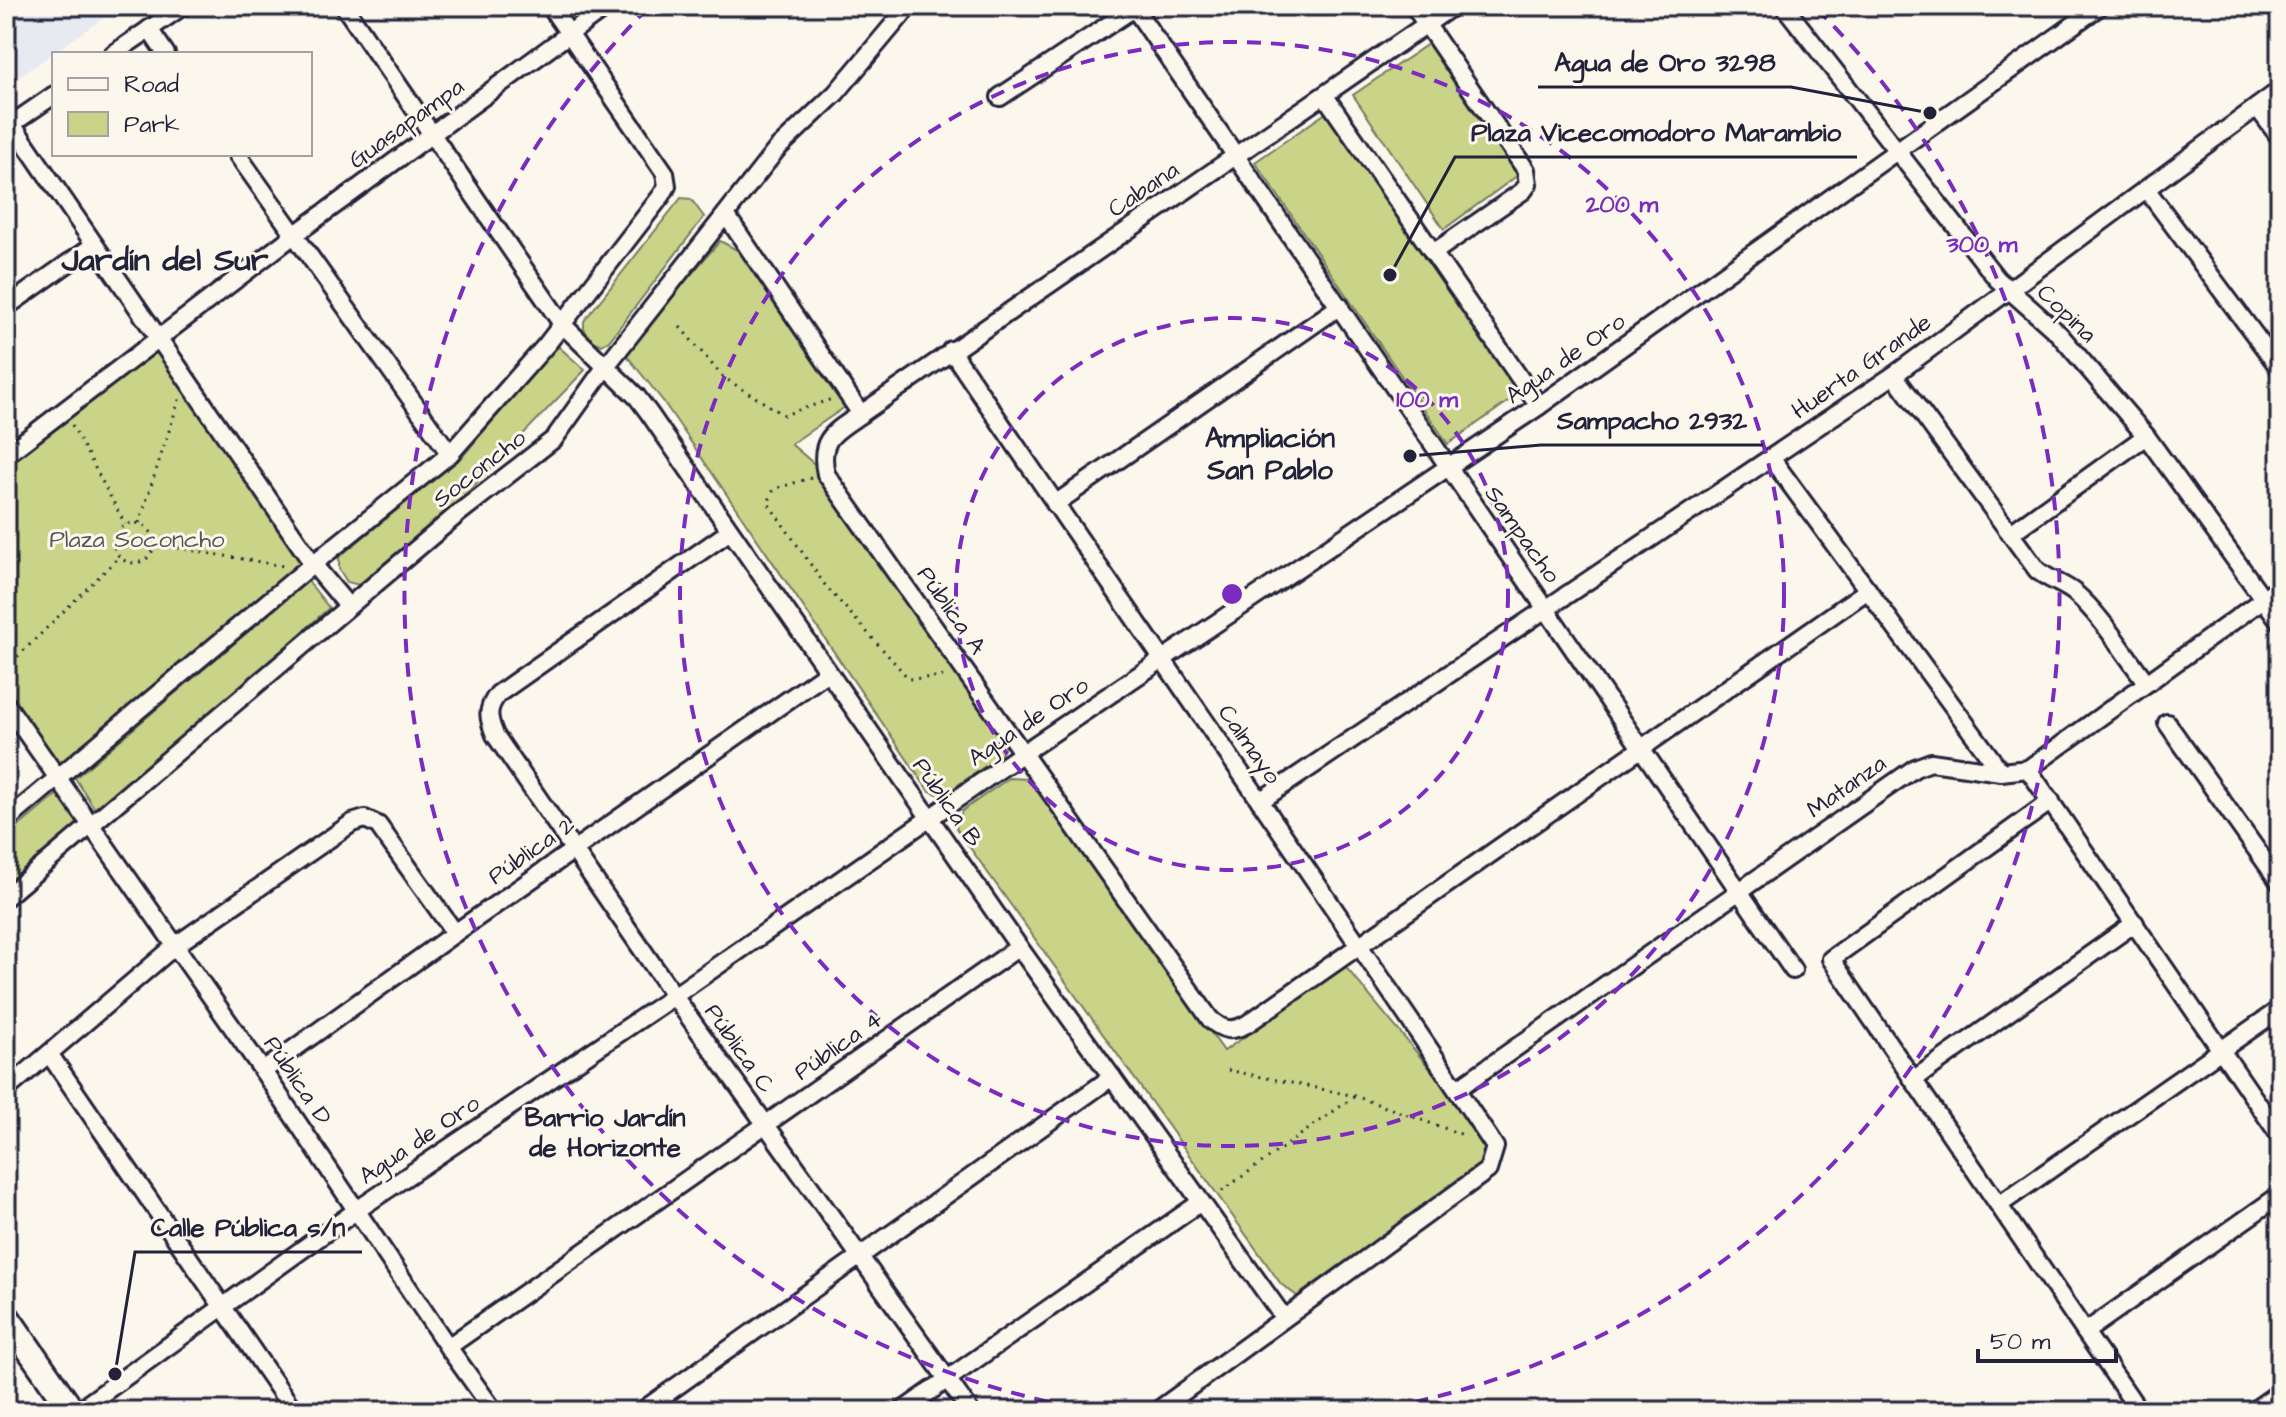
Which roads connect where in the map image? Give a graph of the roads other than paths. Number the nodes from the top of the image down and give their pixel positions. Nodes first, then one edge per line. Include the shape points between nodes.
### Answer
1 (183, 6) edge
2 (344, 6) edge
3 (550, 6) edge
4 (607, 6) edge
5 (909, 6) edge
6 (1414, 6) edge
7 (1453, 6) edge
8 (1784, 6) edge
9 (2100, 6) edge
10 (1135, 7) edge
11 (1427, 24) junction
12 (149, 29) junction
13 (569, 33) junction
14 (116, 52) edge
15 (165, 52) edge
16 (2280, 90) edge
17 (52, 96) edge
18 (1325, 96) junction
19 (1000, 97) dead end
20 (2257, 107) junction
21 (9, 126) edge
22 (432, 133) junction
23 (2280, 138) edge
24 (1897, 151) junction
25 (1236, 155) junction
26 (238, 156) edge
27 (2147, 190) junction
28 (726, 215) junction
29 (294, 235) junction
30 (94, 245) junction
31 (1433, 253) junction
32 (2008, 291) junction
33 (1340, 306) junction
34 (6, 307) edge
35 (562, 324) junction
36 (158, 338) junction
37 (951, 350) junction
38 (2277, 358) edge
39 (606, 366) junction
40 (1894, 375) junction
41 (1539, 406) junction
42 (861, 414) junction
43 (2146, 436) junction
44 (450, 454) junction
45 (6, 455) edge
46 (1771, 458) junction
47 (1448, 469) junction
48 (1055, 504) junction
49 (730, 531) junction
50 (2011, 533) junction
51 (310, 567) junction
52 (2280, 587) edge
53 (1868, 590) junction
54 (2264, 599) junction
55 (348, 606) junction
56 (1546, 609) junction
57 (2280, 622) edge
58 (1161, 660) junction
59 (828, 672) junction
60 (2147, 683) junction
61 (6, 704) edge
62 (2167, 723) dead end
63 (1640, 747) junction
64 (1023, 753) junction
65 (2028, 769) junction
66 (2001, 772) junction
67 (58, 778) junction
68 (1260, 801) junction
69 (2051, 801) junction
70 (929, 817) junction
71 (6, 821) edge
72 (91, 825) junction
73 (573, 850) junction
74 (2280, 883) edge
75 (1738, 890) junction
76 (6, 897) edge
77 (2135, 923) junction
78 (455, 933) junction
79 (1359, 944) junction
80 (176, 945) junction
81 (1019, 947) junction
82 (1793, 970) dead end
83 (674, 996) junction
84 (2280, 1009) edge
85 (2221, 1050) junction
86 (50, 1055) junction
87 (263, 1071) junction
88 (1112, 1077) junction
89 (1913, 1080) junction
90 (1457, 1089) junction
91 (6, 1090) edge
92 (765, 1125) junction
93 (2280, 1136) edge
94 (2280, 1195) edge
95 (1201, 1202) junction
96 (1999, 1205) junction
97 (357, 1210) junction
98 (859, 1257) junction
99 (223, 1307) junction
100 (6, 1316) edge
101 (1284, 1318) junction
102 (2085, 1332) junction
103 (448, 1347) junction
104 (948, 1379) junction
105 (2280, 1392) edge
106 (72, 1411) edge
107 (78, 1411) edge
108 (294, 1411) edge
109 (494, 1411) edge
110 (642, 1411) edge
111 (902, 1411) edge
112 (970, 1411) edge
113 (1157, 1411) edge
114 (2139, 1411) edge
115 (2253, 1411) edge

1 - 12 street
2 - 22 street, Pública B
3 - 13 street
4 - 13 street, Guasapampa
5 - 28 street, Soconcho via 836,93 777,149
6 - 11 street
7 - 11 street, Cabana
8 - 24 street, Copina
9 - 24 street, Agua de Oro
10 - 19 street
10 - 25 street, Sampacho
11 - 18 street, Cabana
11 - 31 street via 1526,170 1528,184
12 - 14 street
12 - 15 street
13 - 22 street, Guasapampa
13 - 35 street, Soconcho via 665,173 667,186
16 - 20 street, Huerta Grande
17 - 21 street
18 - 25 street, Cabana
18 - 31 street
20 - 23 street
20 - 27 street, Huerta Grande
21 - 30 street
22 - 29 street, Guasapampa
22 - 35 street, Pública B
24 - 32 street, Copina
24 - 41 street, Agua de Oro
25 - 33 street, Sampacho
25 - 37 street, Cabana
26 - 29 street
27 - 32 street, Huerta Grande
27 - 38 street
28 - 39 street, Soconcho
28 - 42 street
29 - 36 street, Guasapampa
29 - 44 street
30 - 34 street
30 - 36 street
31 - 41 street
32 - 40 street, Huerta Grande
32 - 43 street, Copina via 2059,334
33 - 47 street, Sampacho
33 - 48 street
35 - 39 street, Pública B
35 - 44 street, Soconcho
36 - 45 street, Guasapampa
36 - 51 street
37 - 42 street, Cabana
37 - 48 street, Calmayo
39 - 49 street, Pública B via 637,397
39 - 55 street, Soconcho via 554,439
40 - 46 street, Huerta Grande
40 - 50 street
41 - 47 street, Agua de Oro
42 - 64 street, Pública A via 824,446 826,474
43 - 50 street
43 - 54 street, Copina
44 - 51 street, Soconcho
46 - 53 street
46 - 56 street, Huerta Grande
47 - 56 street, Sampacho
47 - 58 street, Agua de Oro
48 - 58 street, Calmayo
49 - 59 street, Pública B
49 - 73 street, Pública C via 489,705 495,735
50 - 60 street via 2037,570 2085,603
51 - 55 street
51 - 67 street, Soconcho
52 - 54 street, Matanza
53 - 63 street
53 - 66 street
54 - 57 street, Copina
54 - 60 street, Matanza
55 - 72 street, Soconcho
56 - 63 street, Sampacho
56 - 68 street, Huerta Grande
58 - 64 street, Agua de Oro
58 - 68 street, Calmayo
59 - 70 street, Pública B
59 - 73 street, Pública 2
60 - 65 street, Matanza
61 - 67 street, Pública D
62 - 74 street
63 - 75 street, Sampacho
63 - 79 street
64 - 70 street, Agua de Oro
64 - 79 street, Pública A via 1210,1019 1226,1030 1247,1024
65 - 66 street, Matanza
65 - 69 street
66 - 75 street, Matanza via 1931,762 1915,768
67 - 71 street, Soconcho
67 - 72 street, Pública D
68 - 79 street, Calmayo
69 - 77 street
69 - 89 street via 1831,959
70 - 81 street, Pública B
70 - 83 street, Agua de Oro
72 - 76 street, Soconcho
72 - 80 street, Pública D
73 - 78 street, Pública 2
73 - 83 street, Pública C
75 - 82 street, Sampacho
75 - 90 street, Matanza
77 - 85 street
77 - 89 street
78 - 80 street via 378,825 365,819
78 - 87 street, Pública 2
79 - 90 street, Calmayo
80 - 86 street
80 - 87 street, Pública D
81 - 88 street, Pública B
81 - 92 street, Pública 4
83 - 92 street, Pública C
83 - 97 street, Agua de Oro
84 - 85 street
85 - 93 street
85 - 96 street
86 - 91 street
86 - 99 street
87 - 97 street, Pública D
88 - 95 street, Pública B
88 - 98 street
89 - 96 street
90 - 101 street, Calmayo via 1495,1147 1488,1170
92 - 98 street, Pública C
92 - 103 street, Pública 4
94 - 102 street
95 - 101 street, Pública B
95 - 104 street
96 - 102 street
97 - 99 street, Agua de Oro
97 - 103 street, Pública D
98 - 104 street, Pública C
98 - 110 street
99 - 107 street, Agua de Oro
99 - 108 street
100 - 106 main road
101 - 113 street
102 - 114 street
103 - 109 street, Pública D
104 - 111 street
104 - 112 street, Pública C
105 - 115 street

